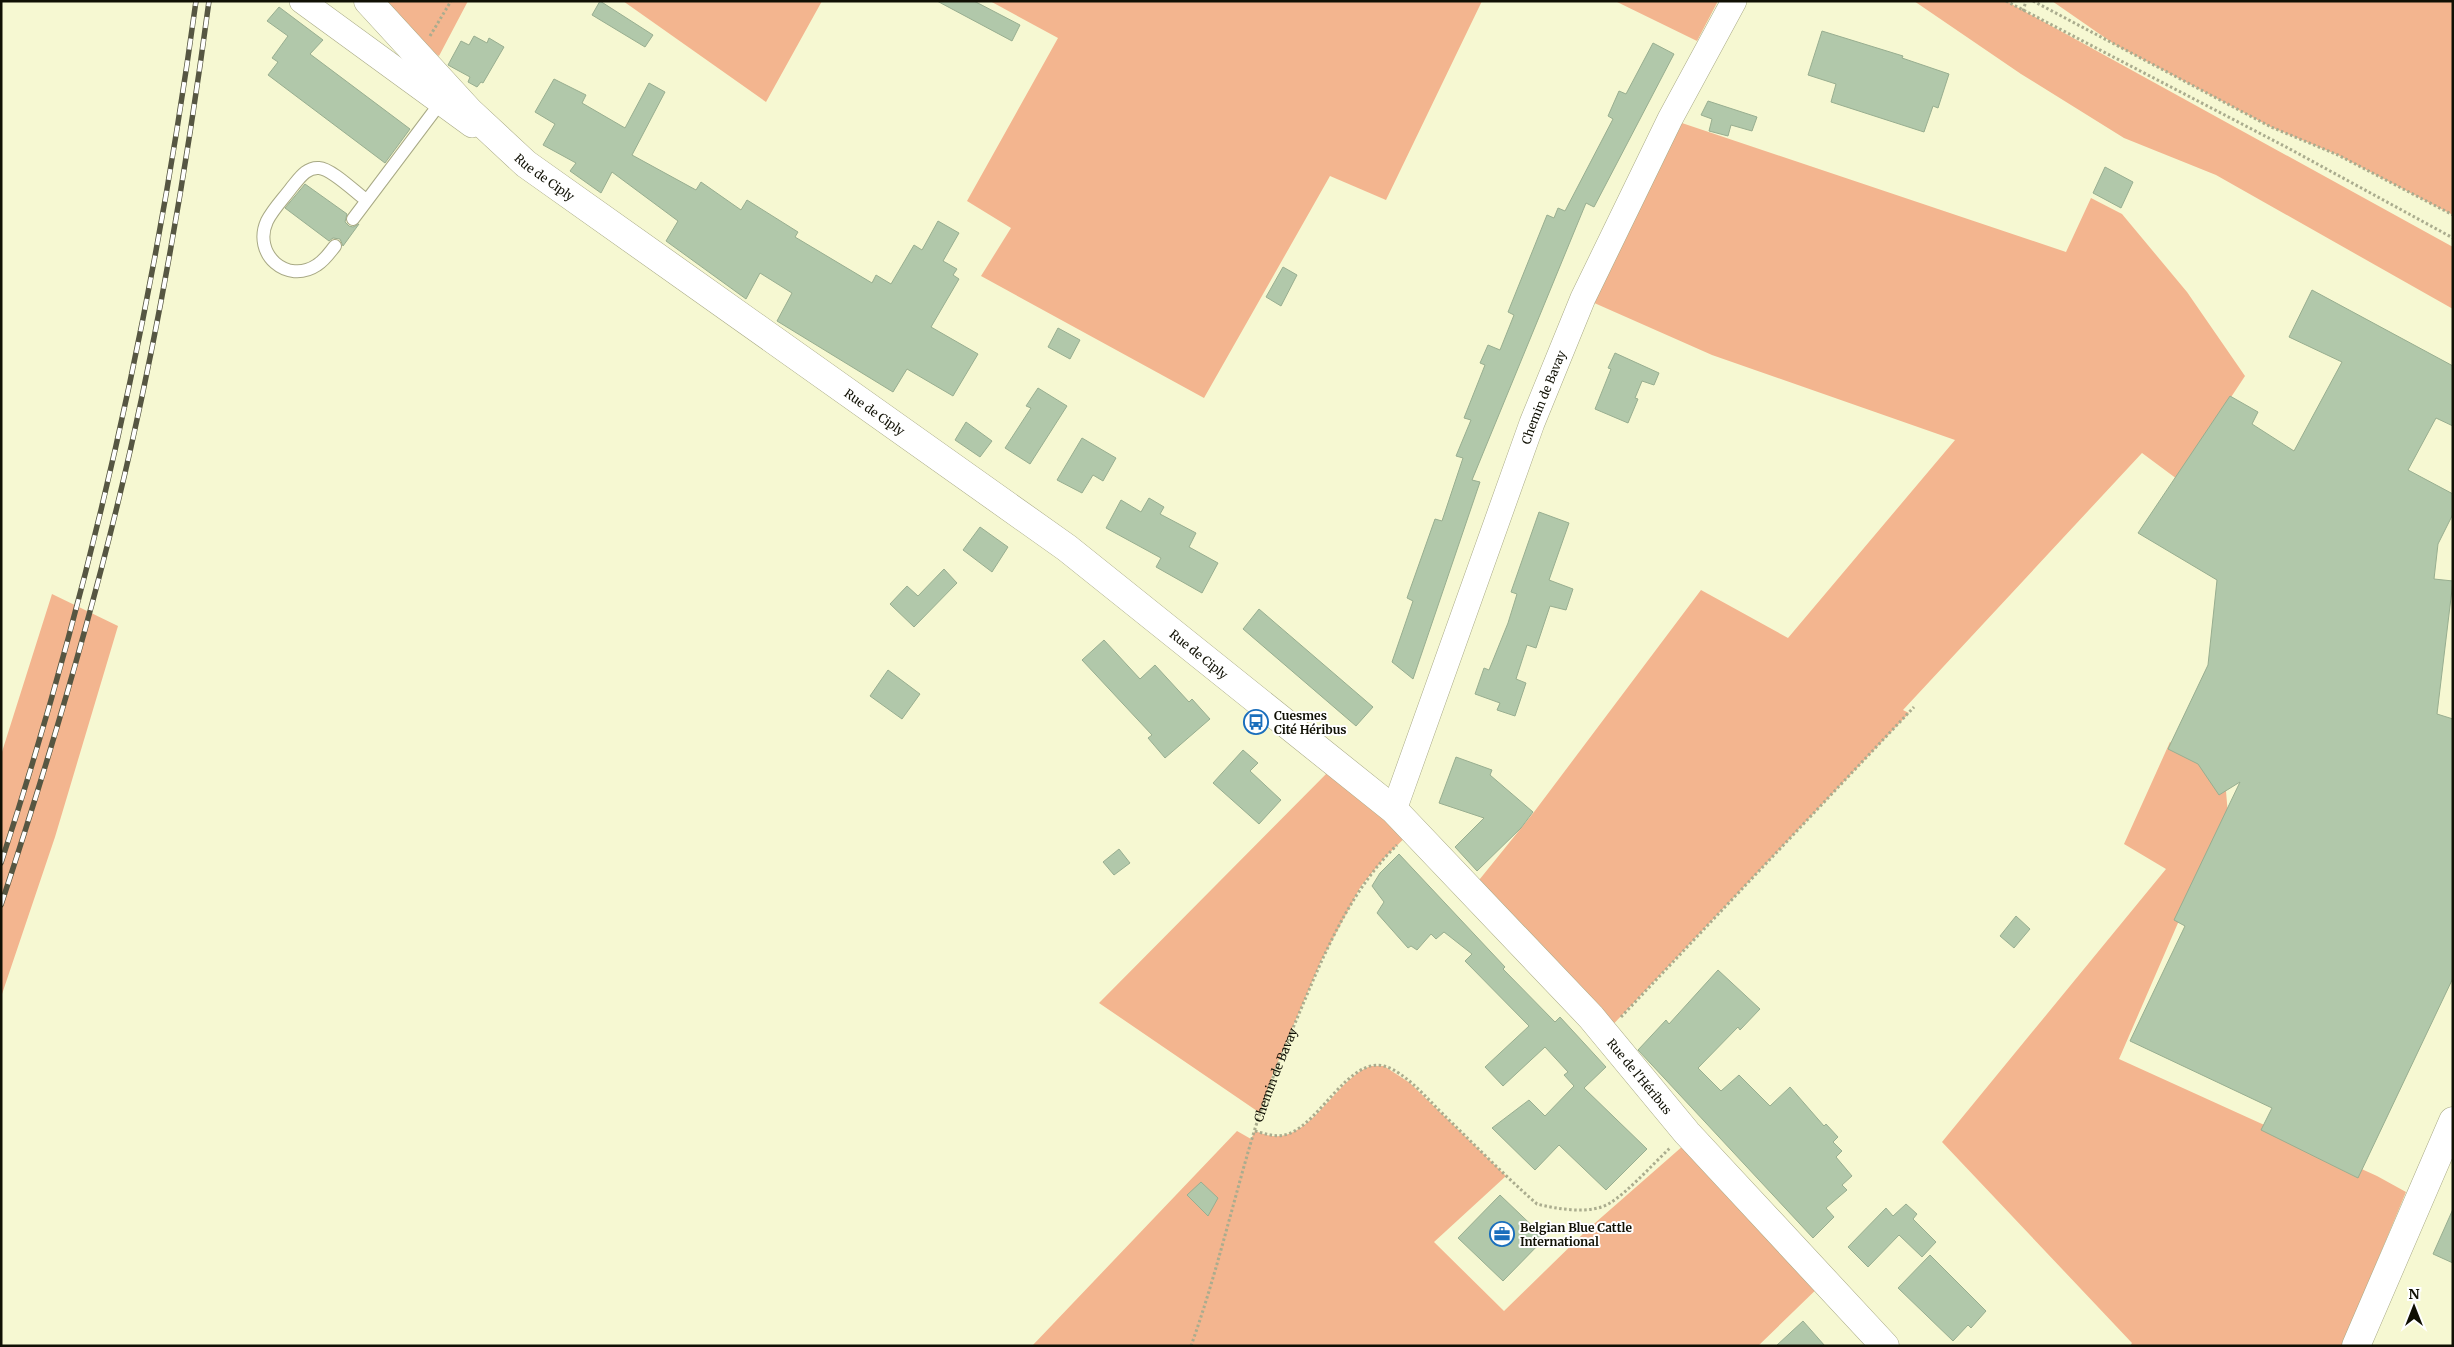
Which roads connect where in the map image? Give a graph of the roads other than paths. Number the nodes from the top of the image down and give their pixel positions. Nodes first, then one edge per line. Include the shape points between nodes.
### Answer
1 (302, 1) edge
2 (368, 1) edge
3 (1734, 1) edge
4 (441, 102) junction
5 (526, 164) junction
6 (366, 200) junction
7 (353, 218) dead end
8 (335, 246) dead end
9 (1394, 810) junction
10 (2453, 1121) edge
11 (1885, 1346) edge
12 (2356, 1346) edge

1 - 4 street
2 - 5 street, Rue de Ciply via 469,111
3 - 9 street, Chemin de Bavay via 1666,128 1583,298 1532,423
4 - 5 street
4 - 6 lane
5 - 9 street, Rue de Ciply via 1067,548
6 - 7 lane
6 - 8 lane via 329,172 312,168 303,174 276,208 263,235 263,247 270,258 291,271 317,266
9 - 11 street, Rue de l'Héribus via 1591,1017 1687,1133
10 - 12 street

